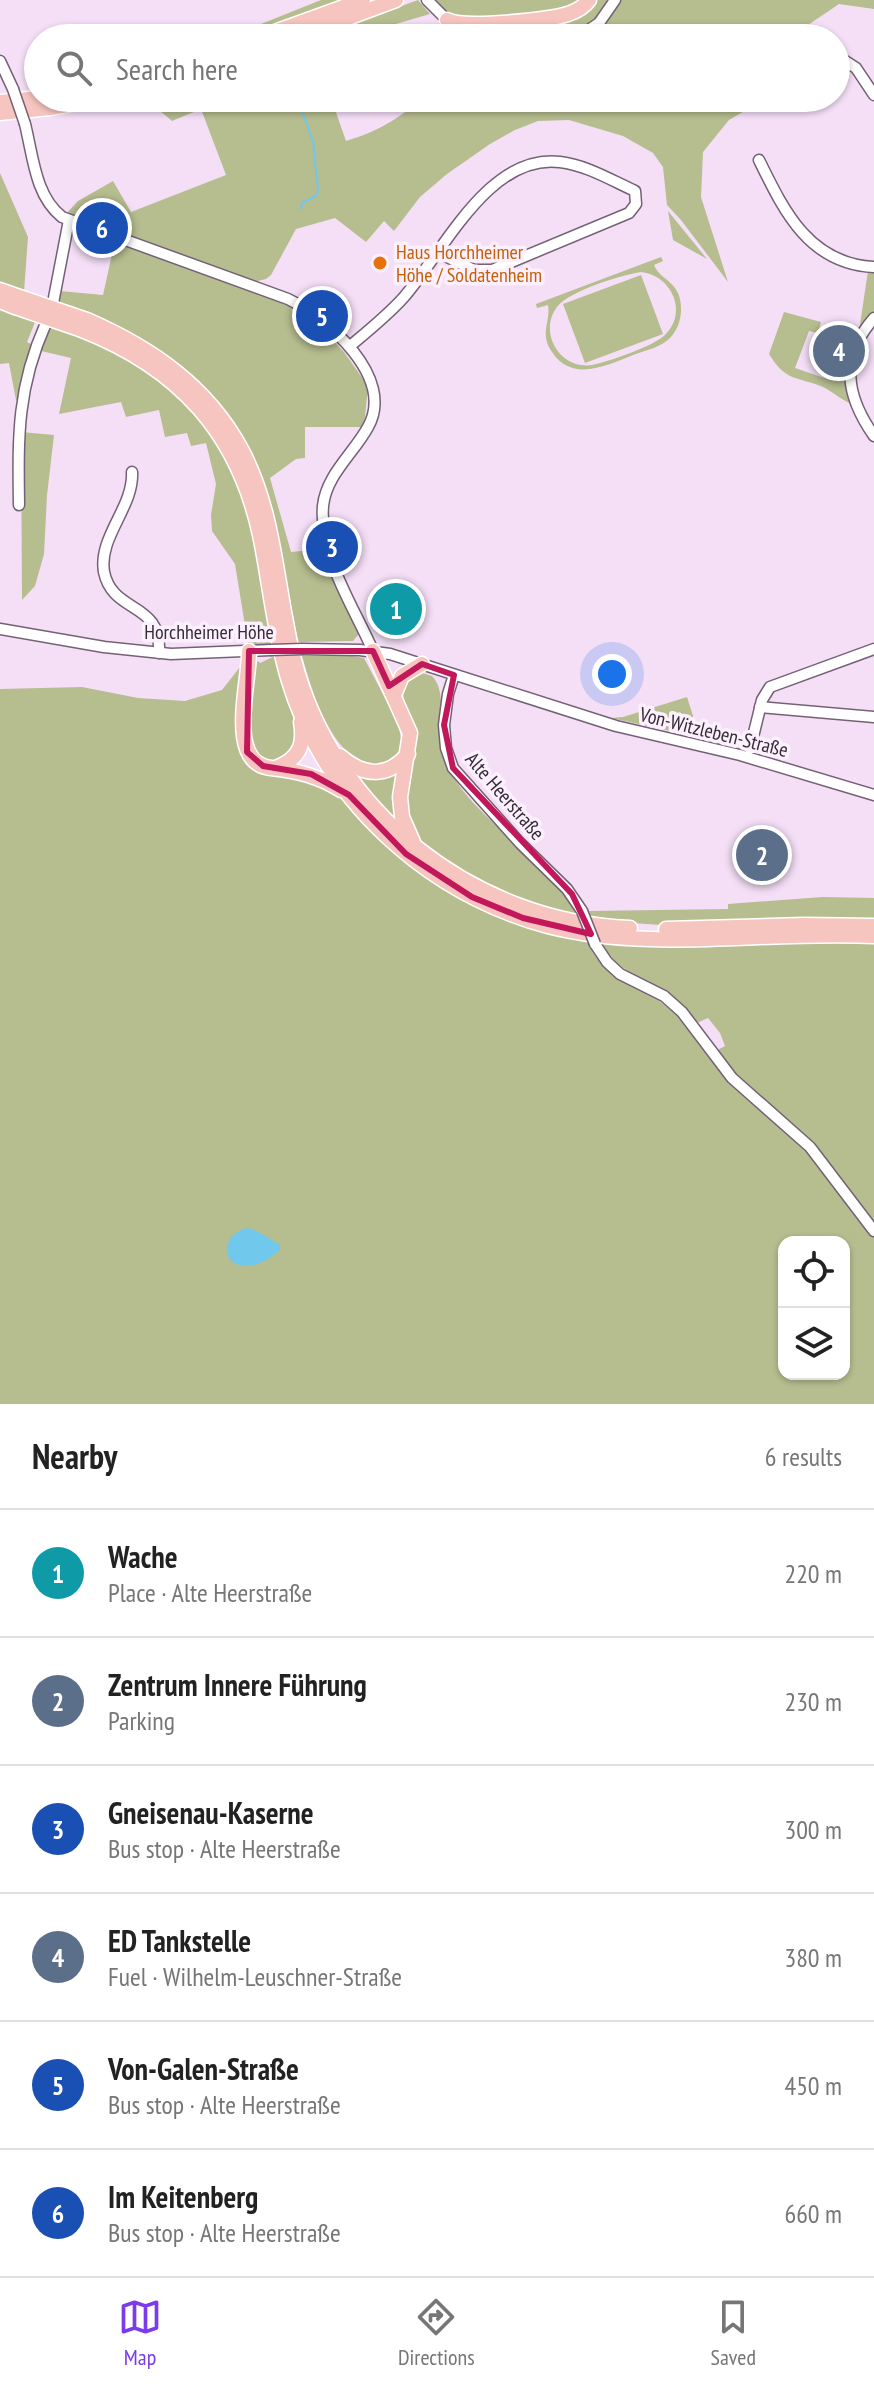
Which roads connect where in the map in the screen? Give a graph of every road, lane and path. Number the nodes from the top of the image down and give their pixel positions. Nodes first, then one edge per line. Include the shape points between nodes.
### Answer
1 (363, 0) edge
2 (396, 0) edge
3 (615, 0) edge
4 (429, 3) edge
5 (583, 4) edge
6 (447, 20) junction
7 (297, 24) edge
8 (332, 24) edge
9 (446, 24) edge
10 (463, 24) edge
11 (477, 24) edge
12 (598, 24) edge
13 (0, 61) edge
14 (850, 64) edge
15 (874, 95) edge
16 (0, 102) edge
17 (24, 103) edge
18 (24, 108) edge
19 (37, 112) edge
20 (0, 113) edge
21 (0, 120) edge
22 (759, 160) dead end
23 (69, 220) junction
24 (439, 253) junction
25 (874, 267) edge
26 (0, 290) edge
27 (0, 301) edge
28 (16, 301) junction
29 (53, 303) dead end
30 (874, 318) edge
31 (46, 323) dead end
32 (84, 325) junction
33 (350, 346) junction
34 (874, 436) edge
35 (132, 472) dead end
36 (19, 505) dead end
37 (0, 629) edge
38 (874, 649) edge
39 (249, 651) junction
40 (373, 651) junction
41 (159, 653) junction
42 (422, 664) junction
43 (454, 675) junction
44 (394, 695) junction
45 (760, 707) junction
46 (299, 710) junction
47 (874, 717) edge
48 (329, 746) junction
49 (750, 749) dead end
50 (408, 754) junction
51 (276, 768) junction
52 (349, 795) junction
53 (874, 795) edge
54 (417, 849) junction
55 (874, 926) edge
56 (874, 936) edge
57 (874, 1231) edge

1 - 7 highway
2 - 8 highway
3 - 12 street
4 - 6 street
5 - 11 highway via 559,16
6 - 9 street
6 - 10 highway
13 - 23 street, bridge via 25,124 44,196
14 - 15 street
16 - 17 highway
18 - 20 highway
19 - 21 highway
22 - 25 street via 787,214 814,244 842,262
23 - 29 street
23 - 33 street via 288,299
24 - 24 street via 474,270 492,270 629,213 636,204 635,191 562,162 524,167 476,202
24 - 33 street via 403,298
26 - 28 highway
27 - 28 highway
28 - 32 highway, bridge
30 - 34 street via 856,346 850,375 855,406
31 - 36 street via 21,402
32 - 46 highway via 173,382 204,412 232,453 254,509 282,656
32 - 48 highway via 135,343 171,367 216,411 241,450 265,510 300,681
33 - 40 street via 371,383 372,415 332,479 323,519 335,567
35 - 41 street via 104,570 118,597 155,624
37 - 41 street, Horchheimer Höhe
38 - 45 street via 775,685
39 - 40 street, Horchheimer Höhe, bridge
39 - 41 street, Horchheimer Höhe
39 - 51 highway via 244,744 255,762
40 - 42 street
40 - 44 highway
42 - 43 street
42 - 44 highway via 402,676
43 - 53 street, Von-Witzleben-Straße via 616,726 740,755
43 - 57 street, Alte Heerstraße, bridge via 444,725 453,768 567,889 607,962 682,1012 732,1078 810,1147
44 - 50 highway via 410,733
45 - 47 street
45 - 49 street
46 - 51 highway via 302,746 292,760
46 - 52 highway
48 - 50 highway via 355,768 372,773 393,768
48 - 54 highway via 364,798
50 - 54 highway via 400,804
51 - 52 highway via 311,774
52 - 56 highway via 393,843 439,878 495,908 549,926 645,938
54 - 55 highway via 499,898 579,922 672,929

